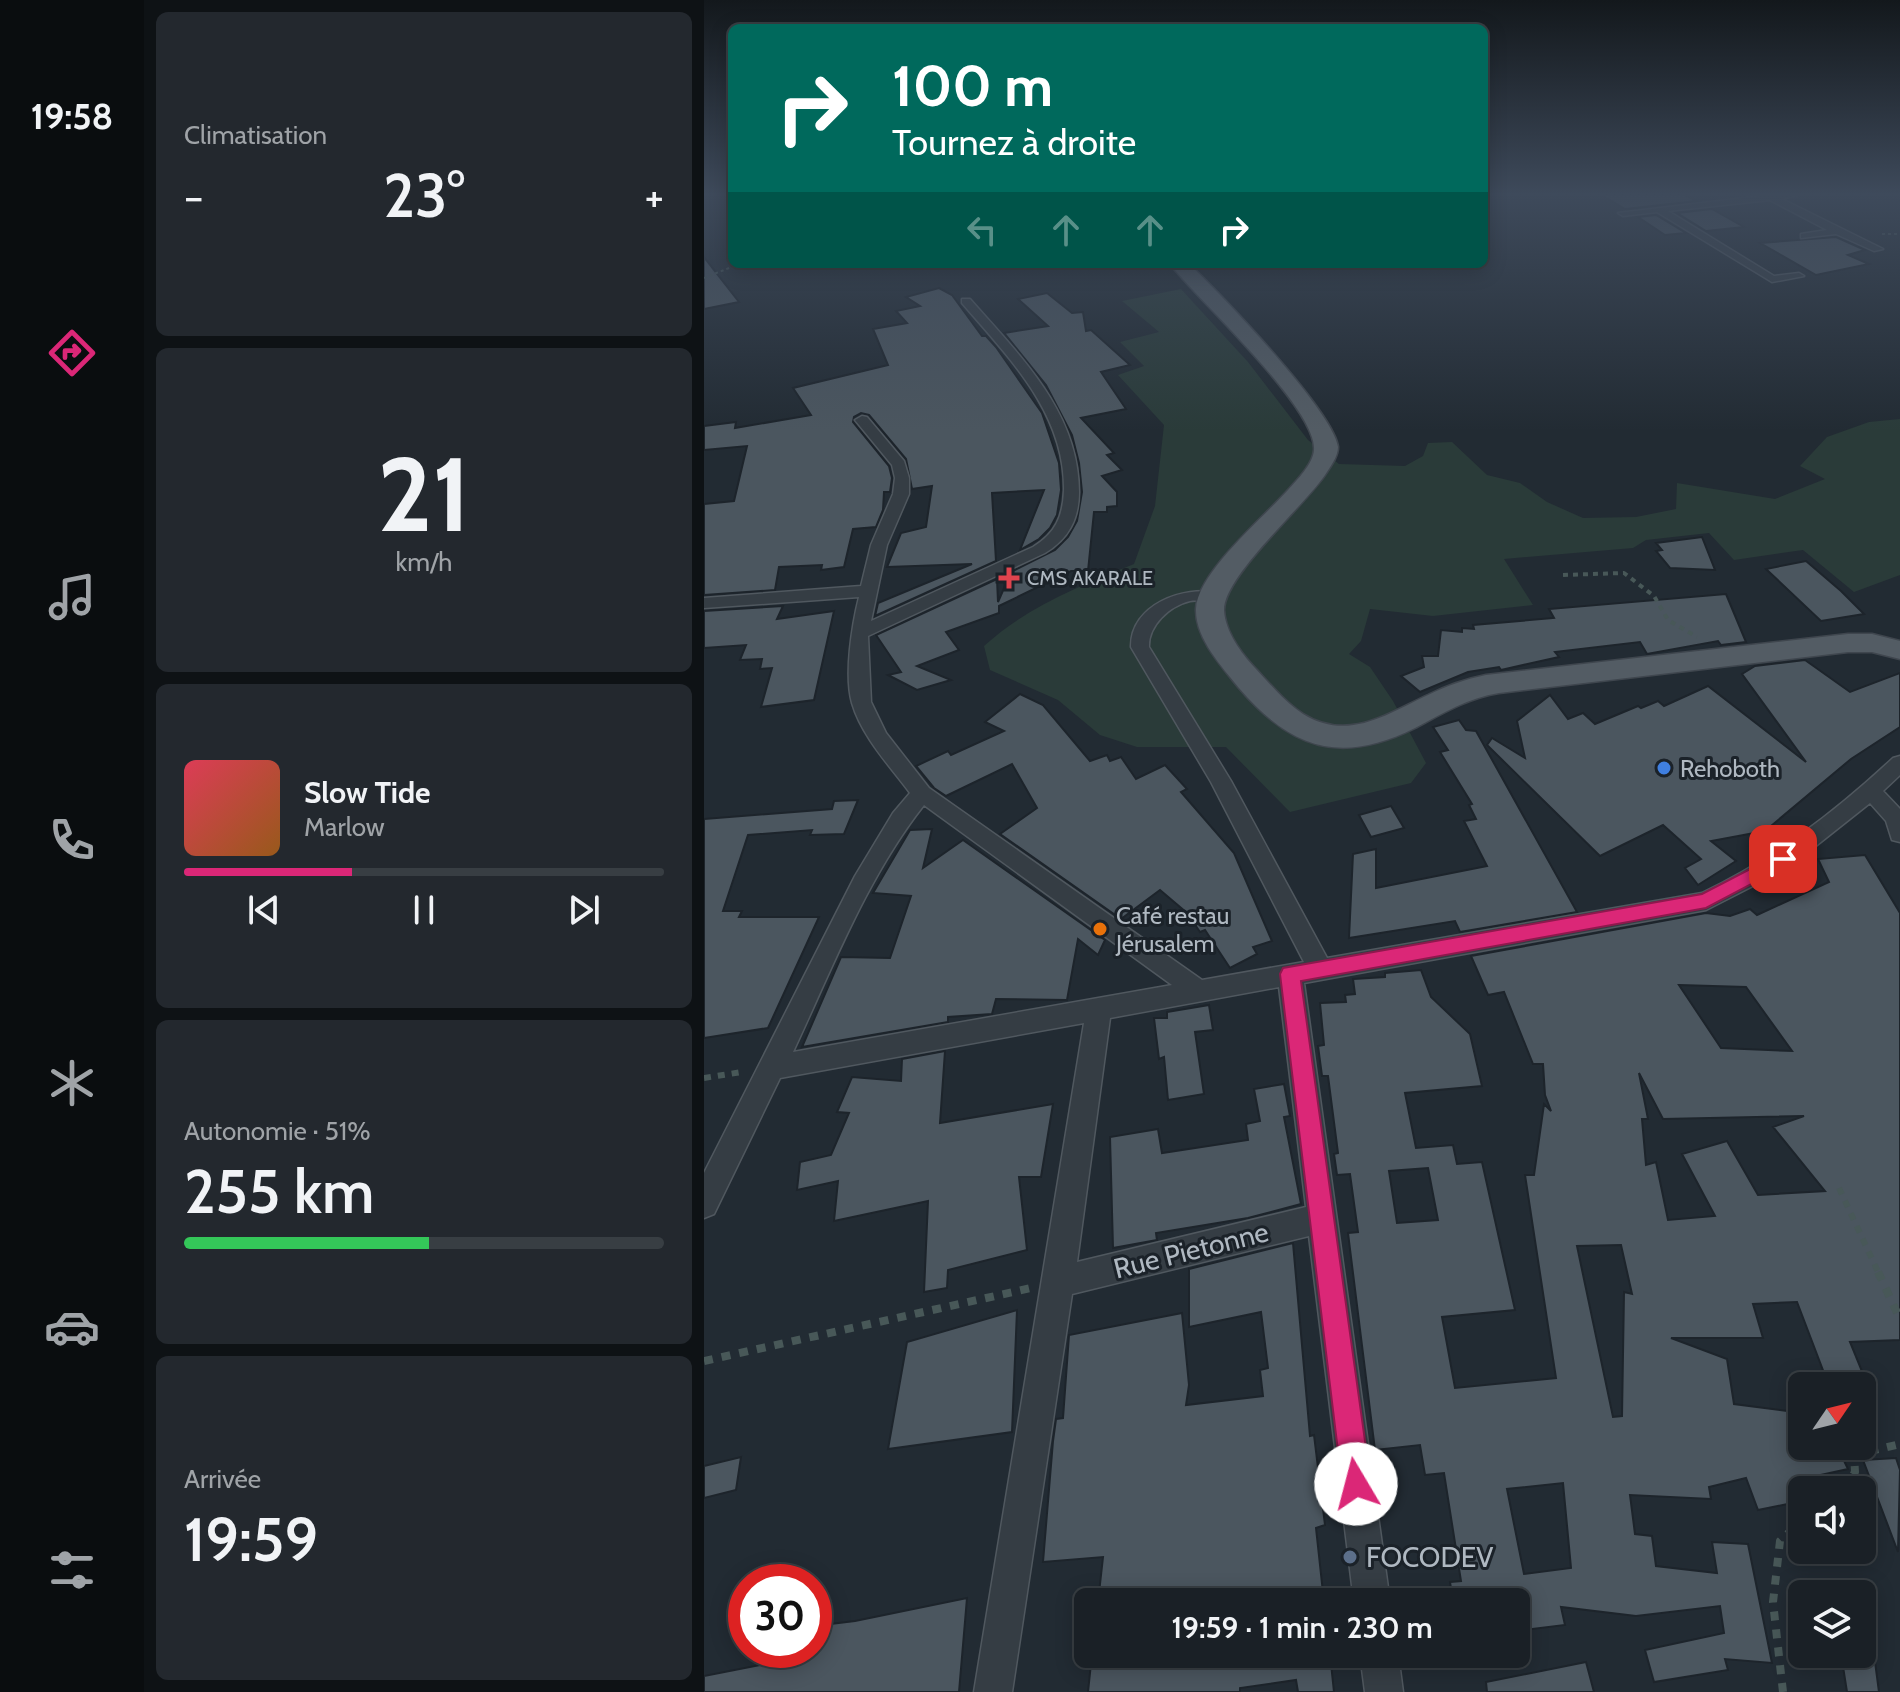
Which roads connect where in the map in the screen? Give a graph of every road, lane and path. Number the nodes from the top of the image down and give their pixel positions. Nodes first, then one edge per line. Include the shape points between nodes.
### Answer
1 (1190, 274) edge
2 (1764, 274) edge
3 (1799, 276) dead end
4 (966, 301) dead end
5 (862, 420) dead end
6 (1563, 575) dead end
7 (867, 591) junction
8 (1212, 597) junction
9 (704, 603) edge
10 (859, 633) junction
11 (1900, 650) edge
12 (1734, 655) junction
13 (1900, 763) edge
14 (1871, 791) junction
15 (922, 793) junction
16 (1900, 834) edge
17 (1305, 972) junction
18 (1197, 990) junction
19 (1099, 1008) junction
20 (774, 1067) junction
21 (1839, 1188) dead end
22 (704, 1204) edge
23 (1322, 1218) junction
24 (1059, 1282) junction
25 (1900, 1319) edge
26 (704, 1361) edge
27 (1900, 1444) edge
28 (1853, 1476) edge
29 (1788, 1533) edge
30 (1370, 1588) edge
31 (1381, 1668) edge
32 (993, 1692) edge
33 (1384, 1692) edge
34 (1783, 1692) edge

1 - 8 main road via 1301,401 1326,441 1324,460 1304,488 1223,577
2 - 3 street via 1772,279
4 - 10 street via 1039,386 1057,418 1072,473 1068,520 1059,537 1039,550
5 - 7 street via 899,464 902,478
6 - 12 path via 1624,573 1654,596 1668,620
7 - 9 street
7 - 10 street
8 - 12 main road via 1212,620 1242,673 1293,722 1343,737 1376,734 1480,687
8 - 17 street via 1175,601 1143,627 1140,647 1221,781
10 - 15 street via 864,713
11 - 12 main road via 1860,642
13 - 14 street
14 - 16 street via 1896,818
14 - 17 street via 1764,872 1706,901
15 - 18 street
15 - 20 street via 863,882
17 - 18 street
17 - 23 street
18 - 19 street
19 - 20 street
19 - 24 street
20 - 22 street
21 - 25 path
23 - 24 street, Rue Pietonne
23 - 30 street
24 - 26 path
24 - 32 street
27 - 28 path via 1854,1455
29 - 34 path via 1780,1541 1773,1602
31 - 33 street

